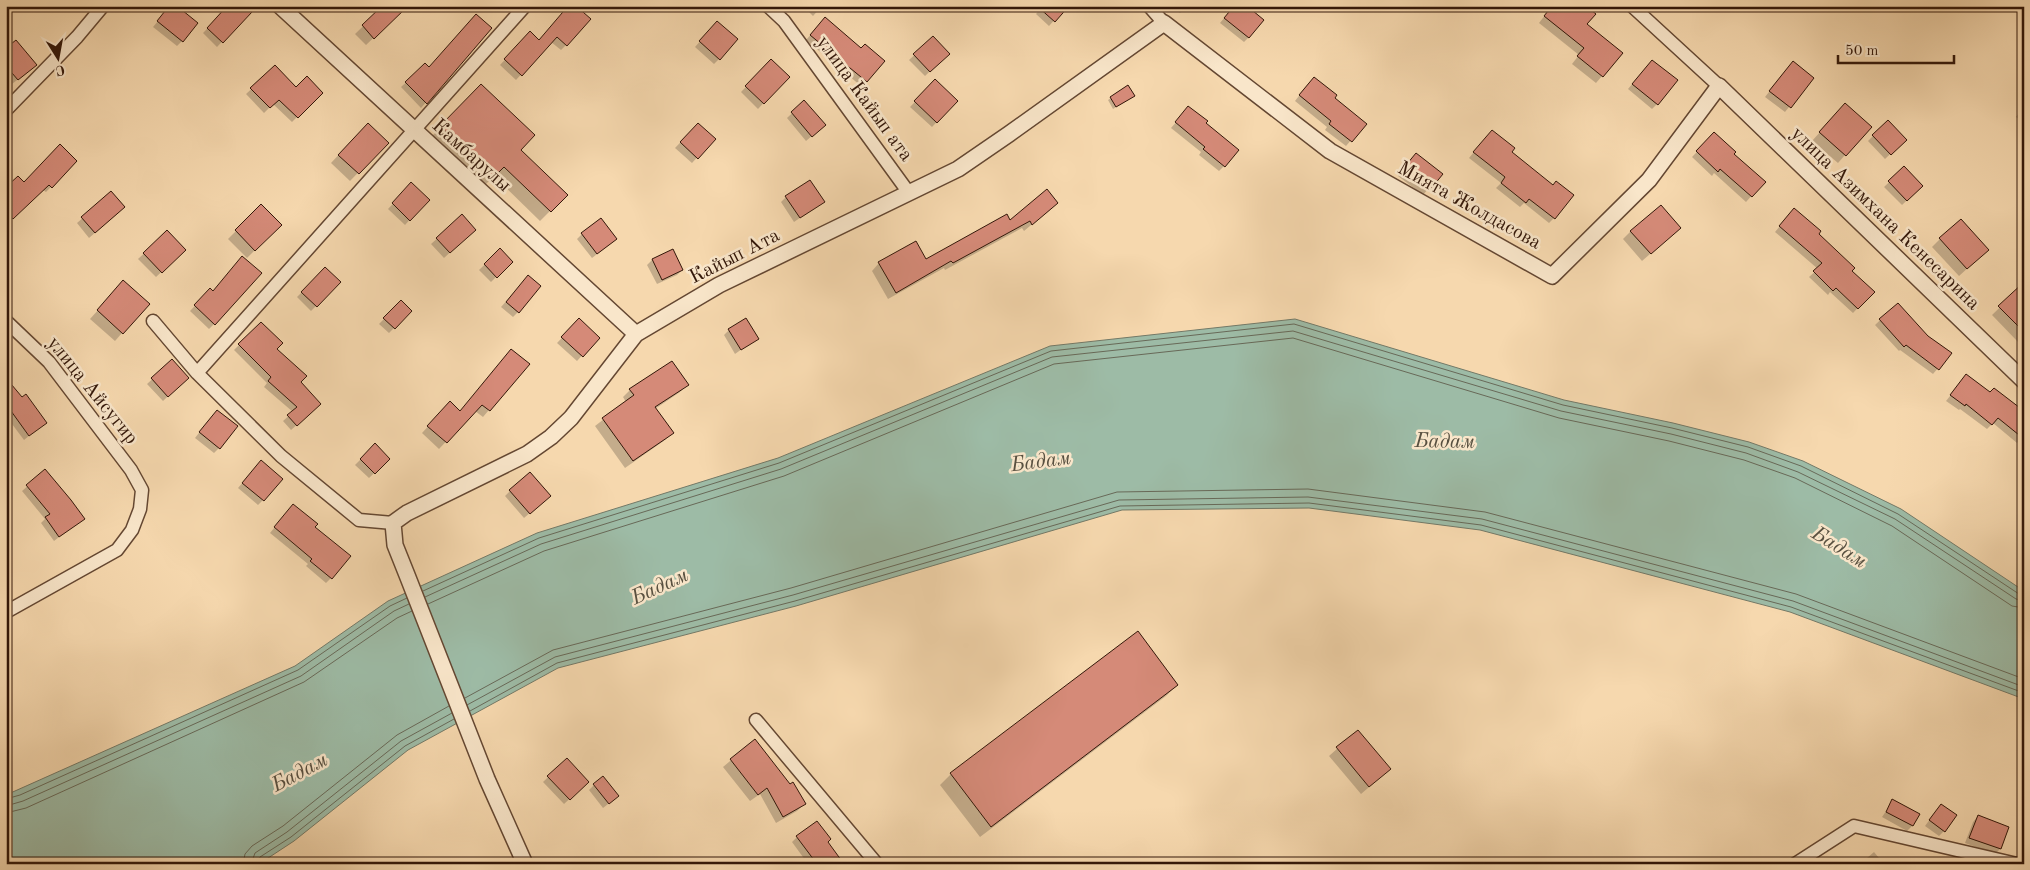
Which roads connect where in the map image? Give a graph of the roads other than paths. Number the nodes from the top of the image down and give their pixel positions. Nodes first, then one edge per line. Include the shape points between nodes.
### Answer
1 (103, 6) edge
2 (280, 6) edge
3 (525, 6) edge
4 (768, 6) edge
5 (1149, 6) edge
6 (1632, 6) edge
7 (1164, 23) junction
8 (1719, 86) junction
9 (6, 110) edge
10 (414, 131) junction
11 (909, 193) junction
12 (6, 321) edge
13 (153, 321) dead end
14 (636, 334) junction
15 (197, 373) junction
16 (2024, 381) edge
17 (393, 523) junction
18 (6, 612) edge
19 (756, 720) dead end
20 (525, 864) edge
21 (876, 864) edge
22 (1794, 864) edge
23 (2017, 864) edge

1 - 9 street
2 - 10 street, Камбарулы
3 - 10 street
4 - 11 street, улица Кайып ата via 784,21
5 - 7 street
6 - 8 street
7 - 8 street, Мията Жолдасова via 1330,151 1552,276 1649,180
7 - 11 street, Кайып Ата via 1017,129 958,168
8 - 16 street, улица Азимхана Кенесарина
10 - 14 street, Камбарулы
10 - 15 street
11 - 14 street, Кайып Ата via 719,285
12 - 18 street, улица Айсугир via 49,362 131,470 142,490 140,509 132,530 117,550
13 - 15 street
14 - 17 street, Кайып Ата via 572,418 551,437 528,454 406,513
15 - 17 street via 281,456 359,520
17 - 20 street via 395,544 487,779
19 - 21 street
22 - 23 street via 1854,826

